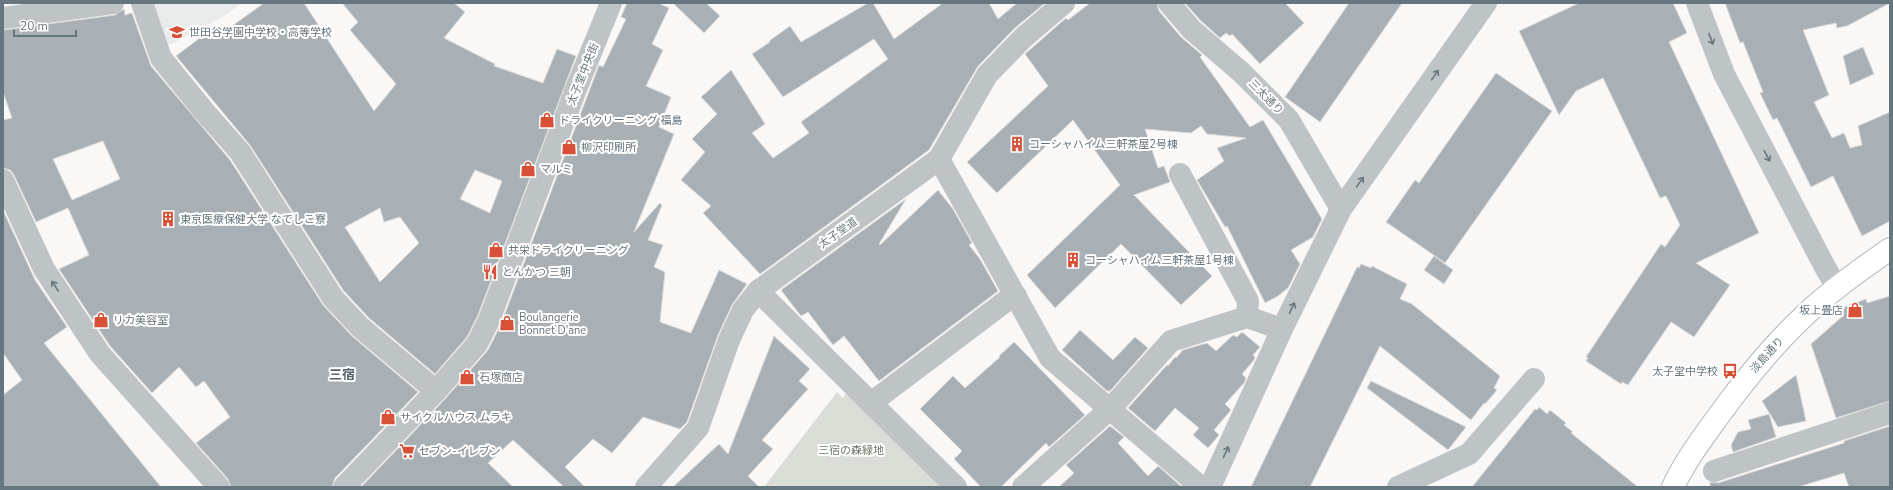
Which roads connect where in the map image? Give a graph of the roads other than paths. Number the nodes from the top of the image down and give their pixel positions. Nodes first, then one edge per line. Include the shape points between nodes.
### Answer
1 (113, 3) edge
2 (142, 3) edge
3 (1064, 3) edge
4 (1169, 3) edge
5 (1486, 3) edge
6 (1697, 3) edge
7 (606, 5) edge
8 (3, 18) edge
9 (939, 159) junction
10 (1180, 174) dead end
11 (3, 180) edge
12 (1341, 209) junction
13 (1890, 249) edge
14 (1837, 287) junction
15 (758, 291) junction
16 (1016, 296) junction
17 (1247, 317) junction
18 (1282, 329) junction
19 (1534, 379) dead end
20 (436, 392) junction
21 (871, 403) junction
22 (1111, 408) junction
23 (1890, 413) edge
24 (1714, 471) dead end
25 (220, 487) edge
26 (344, 487) edge
27 (646, 487) edge
28 (956, 487) edge
29 (1023, 487) edge
30 (1201, 487) edge
31 (1210, 487) edge
32 (1398, 487) edge
33 (1672, 487) edge

1 - 8 street
2 - 20 street via 161,58 240,152 333,298 360,327
3 - 9 street, 太子堂道 via 1024,37 987,75
4 - 12 street, 三太通り via 1191,29 1241,72 1289,120
12 -> 5 street
6 -> 14 street via 1724,74
7 - 20 street, 太子堂中央街 via 489,320 477,344
9 - 15 street, 太子堂道
9 - 16 street
10 - 17 street via 1248,300
25 -> 11 street via 105,360 76,319 44,269
18 -> 12 street
13 - 14 main road, 淡島通り
14 - 33 main road, 淡島通り via 1782,338 1744,382
15 - 21 street
15 - 27 street, 太子堂道 via 742,310 698,428
16 - 21 street
16 - 22 street via 1050,358
17 - 18 street
17 - 22 street via 1171,341
31 -> 18 street
19 - 32 street via 1469,454
20 - 26 street, 太子堂中央街
21 - 28 street
22 - 29 street
22 - 30 street
23 - 24 street

